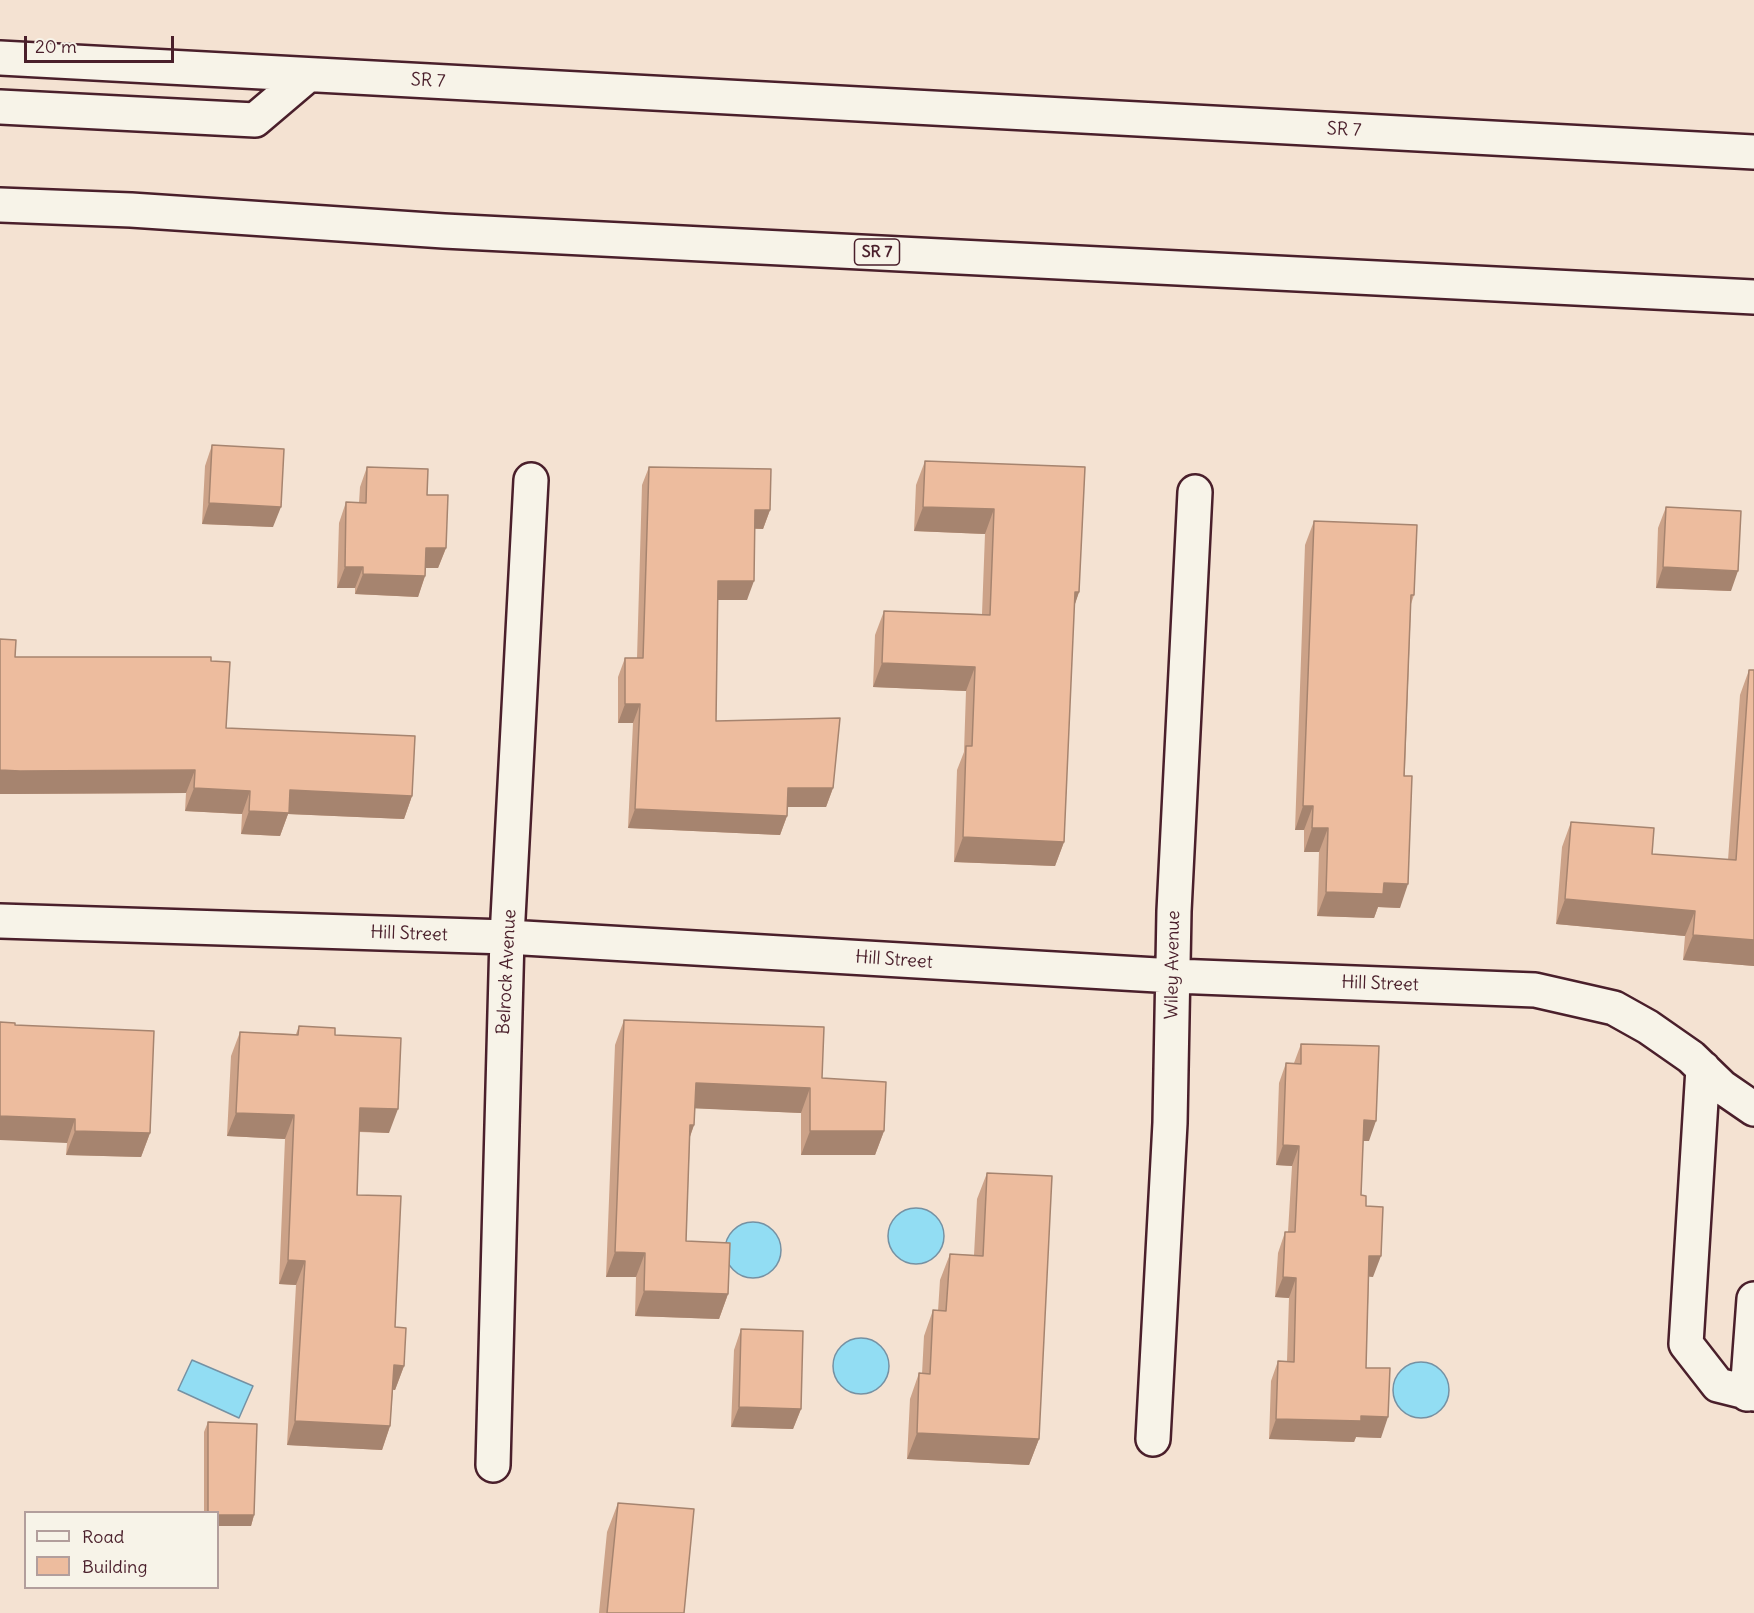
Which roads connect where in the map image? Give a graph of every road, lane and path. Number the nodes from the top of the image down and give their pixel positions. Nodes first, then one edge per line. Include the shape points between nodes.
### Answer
1 (0, 58) edge
2 (308, 75) junction
3 (0, 107) edge
4 (1754, 152) edge
5 (0, 205) edge
6 (1754, 297) edge
7 (531, 480) dead end
8 (1195, 492) dead end
9 (0, 921) edge
10 (507, 937) junction
11 (1174, 976) junction
12 (1703, 1068) junction
13 (1754, 1108) edge
14 (1754, 1299) edge
15 (1750, 1394) edge
16 (1153, 1438) dead end
17 (493, 1465) dead end

1 - 2 main road, SR 7 / SR 7
2 - 3 main road via 255,120
2 - 4 main road, SR 7 / SR 7
5 - 6 main road, SR 7 / SR 7
7 - 10 main road, Belrock Avenue
8 - 11 main road, Wiley Avenue
9 - 10 main road, Hill Street
10 - 11 main road, Hill Street
10 - 17 main road, Belrock Avenue
11 - 12 main road, Hill Street via 1535,990 1614,1008 1648,1027
11 - 16 main road, Wiley Avenue
12 - 13 main road, Hill Street
12 - 15 main road via 1686,1344 1718,1384
14 - 15 main road

